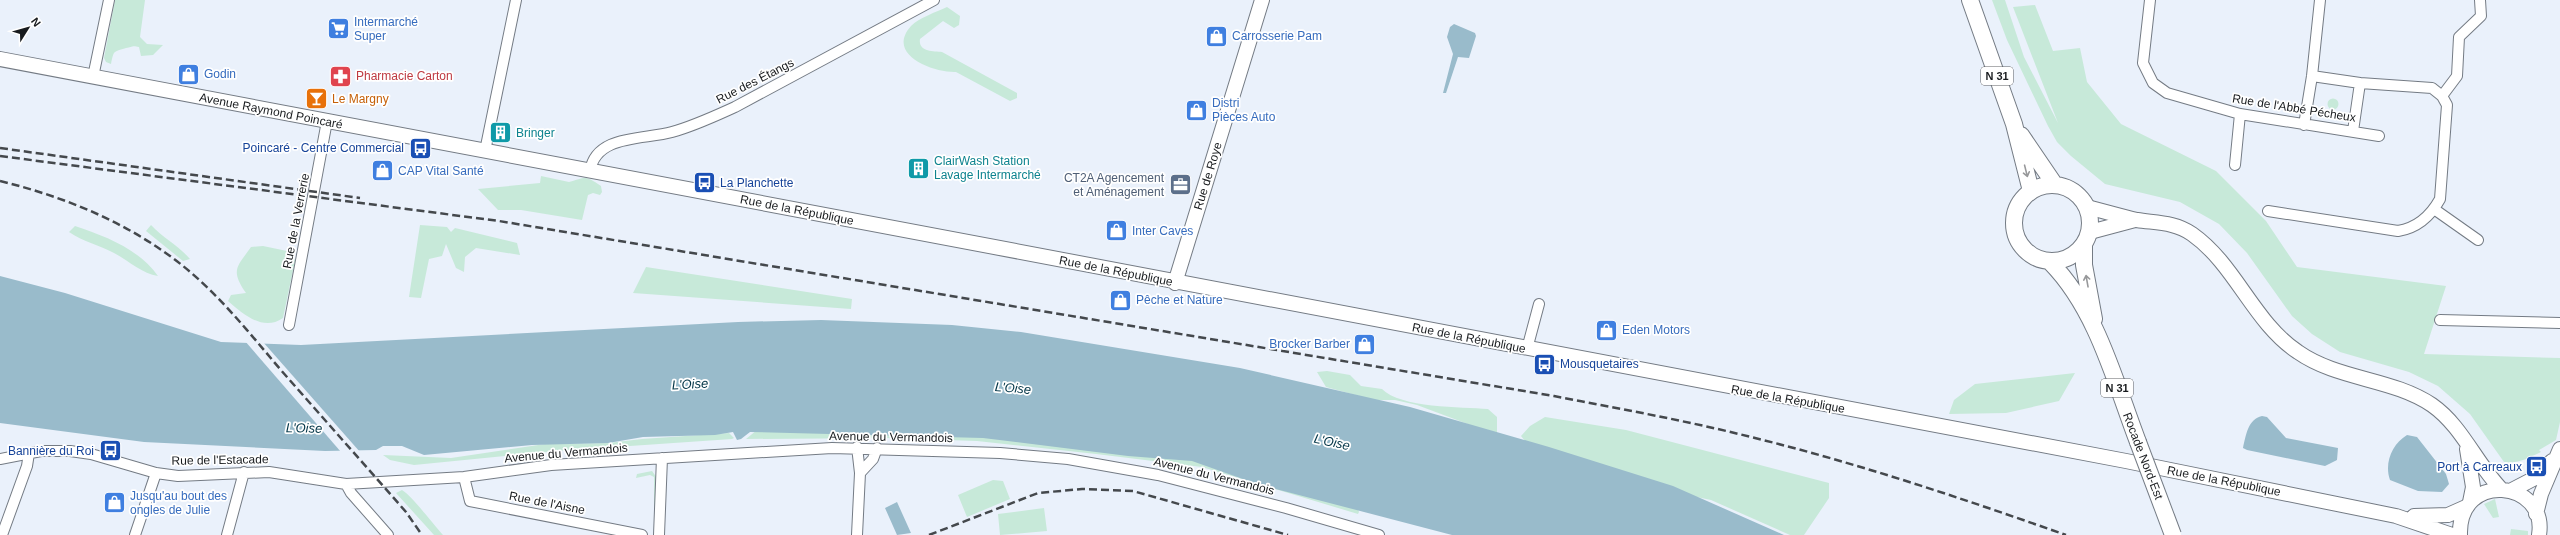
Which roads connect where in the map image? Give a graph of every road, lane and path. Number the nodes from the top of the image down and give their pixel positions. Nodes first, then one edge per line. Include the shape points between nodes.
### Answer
1 (109, 0) edge
2 (516, 0) edge
3 (934, 0) edge
4 (1262, 0) edge
5 (1970, 0) edge
6 (2150, 0) edge
7 (2320, 0) edge
8 (2480, 0) edge
9 (0, 59) edge
10 (2312, 76) junction
11 (93, 78) junction
12 (2360, 83) junction
13 (2442, 96) junction
14 (2240, 114) junction
15 (327, 121) junction
16 (2014, 124) junction
17 (2304, 125) junction
18 (2353, 131) junction
19 (2379, 136) dead end
20 (485, 151) junction
21 (543, 162) joint
22 (2235, 165) dead end
23 (590, 171) junction
24 (2055, 185) junction
25 (2031, 191) junction
26 (2087, 207) junction
27 (2434, 209) junction
28 (2268, 211) dead end
29 (2137, 220) junction
30 (2087, 238) junction
31 (2478, 240) dead end
32 (2051, 262) junction
33 (1175, 283) junction
34 (1539, 304) dead end
35 (2440, 320) dead end
36 (2560, 323) edge
37 (289, 325) dead end
38 (2096, 333) junction
39 (1527, 349) junction
40 (2465, 443) junction
41 (857, 447) junction
42 (878, 448) junction
43 (29, 453) junction
44 (2558, 453) edge
45 (662, 458) junction
46 (0, 459) edge
47 (244, 472) junction
48 (156, 473) junction
49 (860, 473) junction
50 (464, 477) junction
51 (346, 484) junction
52 (2506, 490) junction
53 (2468, 504) junction
54 (2396, 516) junction
55 (2538, 524) edge
56 (2, 535) edge
57 (134, 535) edge
58 (227, 535) edge
59 (388, 535) edge
60 (642, 535) edge
61 (660, 535) edge
62 (857, 535) edge
63 (1378, 535) edge
64 (2173, 535) edge
65 (2452, 535) edge
66 (2460, 535) edge
67 (2552, 535) edge

1 - 11 street
2 - 20 street
3 - 23 street, Rue des Étangs via 705,121 672,132 621,140 604,148 592,159
4 - 33 main road, Rue de Roye
5 - 16 main road, N 31
6 - 14 street, Rue de l'Abbé Pécheux via 2143,63 2153,83 2166,93
7 - 10 street
8 - 13 street via 2481,16 2459,37 2456,76
9 - 11 main road, Avenue Raymond Poincaré
10 - 12 street
10 - 17 street
11 - 15 main road, Avenue Raymond Poincaré
12 - 13 street via 2432,88
12 - 18 street
13 - 27 street via 2447,105 2440,199
14 - 17 street, Rue de l'Abbé Pécheux
14 - 22 street
15 - 20 main road, Avenue Raymond Poincaré
15 - 37 street, Rue de la Verrerie
16 - 24 main road, N 31
16 -> 25 main road, N 31
17 - 18 street, Rue de l'Abbé Pécheux
18 - 19 street, Rue de l'Abbé Pécheux
20 - 21 main road, Avenue Raymond Poincaré
21 - 23 main road, Rue de la République
23 - 33 main road, Rue de la République
24 - 25 main road via 2038,187
24 - 26 main road via 2074,192
25 - 32 main road via 2016,211 2016,237 2022,248 2032,256
26 - 29 main road
26 - 30 main road via 2090,219
27 - 28 street via 2419,224 2398,231
27 - 31 street
29 - 30 main road
29 - 40 main road via 2170,224 2191,233 2215,255 2277,336 2298,353 2321,366 2403,391 2432,405 2453,424
30 - 32 main road via 2067,259
38 -> 30 main road, Rocade Nord-Est / N 31 via 2084,265
32 - 38 main road, Rocade Nord-Est / N 31 via 2067,279
33 - 39 main road, Rue de la République
34 - 39 street
35 - 36 street
38 - 64 main road, Rocade Nord-Est / N 31, bridge
39 - 54 main road, Rue de la République via 2110,458
40 - 52 main road via 2485,472
40 - 53 main road via 2473,487
41 - 42 street, Avenue du Vermandois
41 - 45 street, Avenue du Vermandois
41 - 49 street
42 - 49 street via 873,459
42 - 63 street, Avenue du Vermandois via 1000,453 1068,459 1226,491
43 - 46 street, Rue de l'Estacade
43 - 48 street, Rue de l'Estacade via 63,451 91,454
43 - 56 street via 27,466
44 - 52 main road, Rue de la République via 2537,477
44 - 55 main road via 2541,494
45 - 50 street, Avenue du Vermandois via 551,465
45 - 61 street
47 - 48 street, Rue de l'Estacade via 185,476
47 - 51 street, Rue de l'Estacade via 269,472
47 - 58 street
48 - 57 street
49 - 62 street
50 - 51 street, Avenue du Vermandois
50 - 60 street, Rue de l'Aisne via 470,501
51 - 59 street
52 - 53 main road, Rue de la République via 2479,495
52 - 55 main road via 2527,500
53 - 54 main road, Rue de la République via 2448,515
53 - 66 main road via 2461,520
54 - 65 main road, Rue de la République
55 - 67 main road

